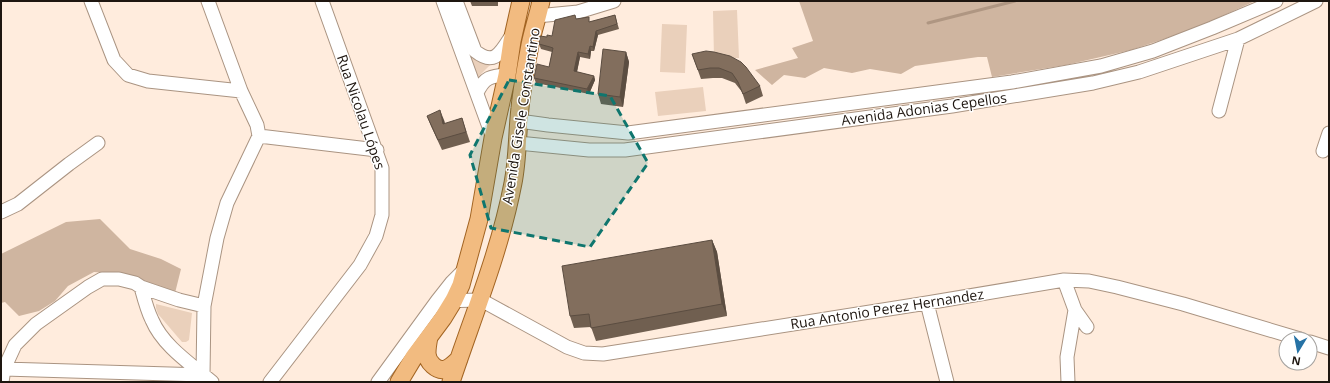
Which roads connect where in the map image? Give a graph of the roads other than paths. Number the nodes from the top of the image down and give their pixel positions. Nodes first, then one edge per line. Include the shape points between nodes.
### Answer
1 (91, 1) edge
2 (208, 1) edge
3 (322, 1) edge
4 (443, 1) edge
5 (456, 1) edge
6 (521, 1) edge
7 (570, 1) edge
8 (614, 1) edge
9 (1276, 1) edge
10 (1316, 1) edge
11 (539, 9) edge
12 (578, 12) junction
13 (515, 30) junction
14 (1238, 39) junction
15 (507, 75) junction
16 (241, 91) junction
17 (477, 93) junction
18 (1219, 111) dead end
19 (519, 121) junction
20 (548, 125) junction
21 (605, 131) junction
22 (1329, 133) edge
23 (259, 136) junction
24 (493, 138) junction
25 (98, 143) dead end
26 (518, 143) junction
27 (546, 145) junction
28 (377, 150) junction
29 (603, 150) junction
30 (1323, 151) dead end
31 (1, 212) edge
32 (466, 268) junction
33 (1064, 280) junction
34 (141, 287) junction
35 (454, 300) junction
36 (481, 300) junction
37 (437, 301) junction
38 (927, 303) junction
39 (204, 306) junction
40 (1075, 310) junction
41 (1087, 327) dead end
42 (1278, 332) edge
43 (429, 337) junction
44 (1318, 345) edge
45 (1329, 348) edge
46 (459, 359) junction
47 (3, 376) edge
48 (208, 378) edge
49 (270, 382) edge
50 (378, 382) edge
51 (403, 382) edge
52 (451, 382) edge
53 (947, 382) edge
54 (1068, 382) edge

1 - 16 street via 114,60 128,75 148,80
2 - 16 street
3 - 28 street, Rua Nicolau Lópes
4 - 17 street
5 - 13 street via 475,51 481,56 494,58
6 - 13 main road, Avenida Gisele Constantino
7 - 12 street
8 - 12 street
9 - 21 street, Avenida Adonias Cepellos via 1153,51 1101,66 1012,82 628,133
10 - 14 street, Avenida Adonias Cepellos
11 - 12 street
11 - 19 main road, Avenida Gisele Constantino via 530,44
13 - 15 main road, Avenida Gisele Constantino
14 - 18 street
14 - 29 street, Avenida Adonias Cepellos via 1139,72 1036,93 625,150
15 - 17 street via 487,78
15 - 19 main road via 513,78 514,112 515,118
15 - 24 main road, Avenida Gisele Constantino
16 - 23 street via 257,125
17 - 24 street
19 - 20 street, Avenida Adonias Cepellos
19 - 26 main road, Avenida Gisele Constantino
20 - 21 street, Avenida Adonias Cepellos
20 - 27 street
21 - 29 street
22 - 30 street
23 - 28 street
23 - 39 street via 227,203 217,238
24 - 32 main road, Avenida Gisele Constantino via 480,219
25 - 31 street via 18,204
26 - 27 street, Avenida Adonias Cepellos
26 - 36 main road, Avenida Gisele Constantino via 513,183
27 - 29 street, Avenida Adonias Cepellos
28 - 49 street, Rua Nicolau Lópes via 382,168 383,190 382,215 376,236 360,264
32 - 35 main road, Avenida Gisele Constantino
32 - 37 street, Avenida Gisele Constantino
33 - 38 street, Rua Antonio Perez Hernandez
33 - 40 street
33 - 42 street, Rua Antonio Perez Hernandez via 1089,281 1118,287
34 - 39 street
34 - 47 street via 119,279 102,279 88,287 36,324 15,345
34 - 48 street via 152,320 161,335
35 - 36 street
35 - 37 street
35 - 43 main road, Avenida Gisele Constantino
36 - 38 street, Rua Antonio Perez Hernandez via 567,347 584,353 603,354
36 - 46 main road, Avenida Gisele Constantino
37 - 50 street, Avenida Gisele Constantino
38 - 53 street
39 - 48 street
40 - 41 street
40 - 54 street via 1067,357
43 - 46 main road via 426,354 436,368 444,370
43 - 51 main road, Avenida Gisele Constantino via 414,357
44 - 45 street
46 - 52 main road, Avenida Gisele Constantino
47 - 48 street
50 - 51 street

